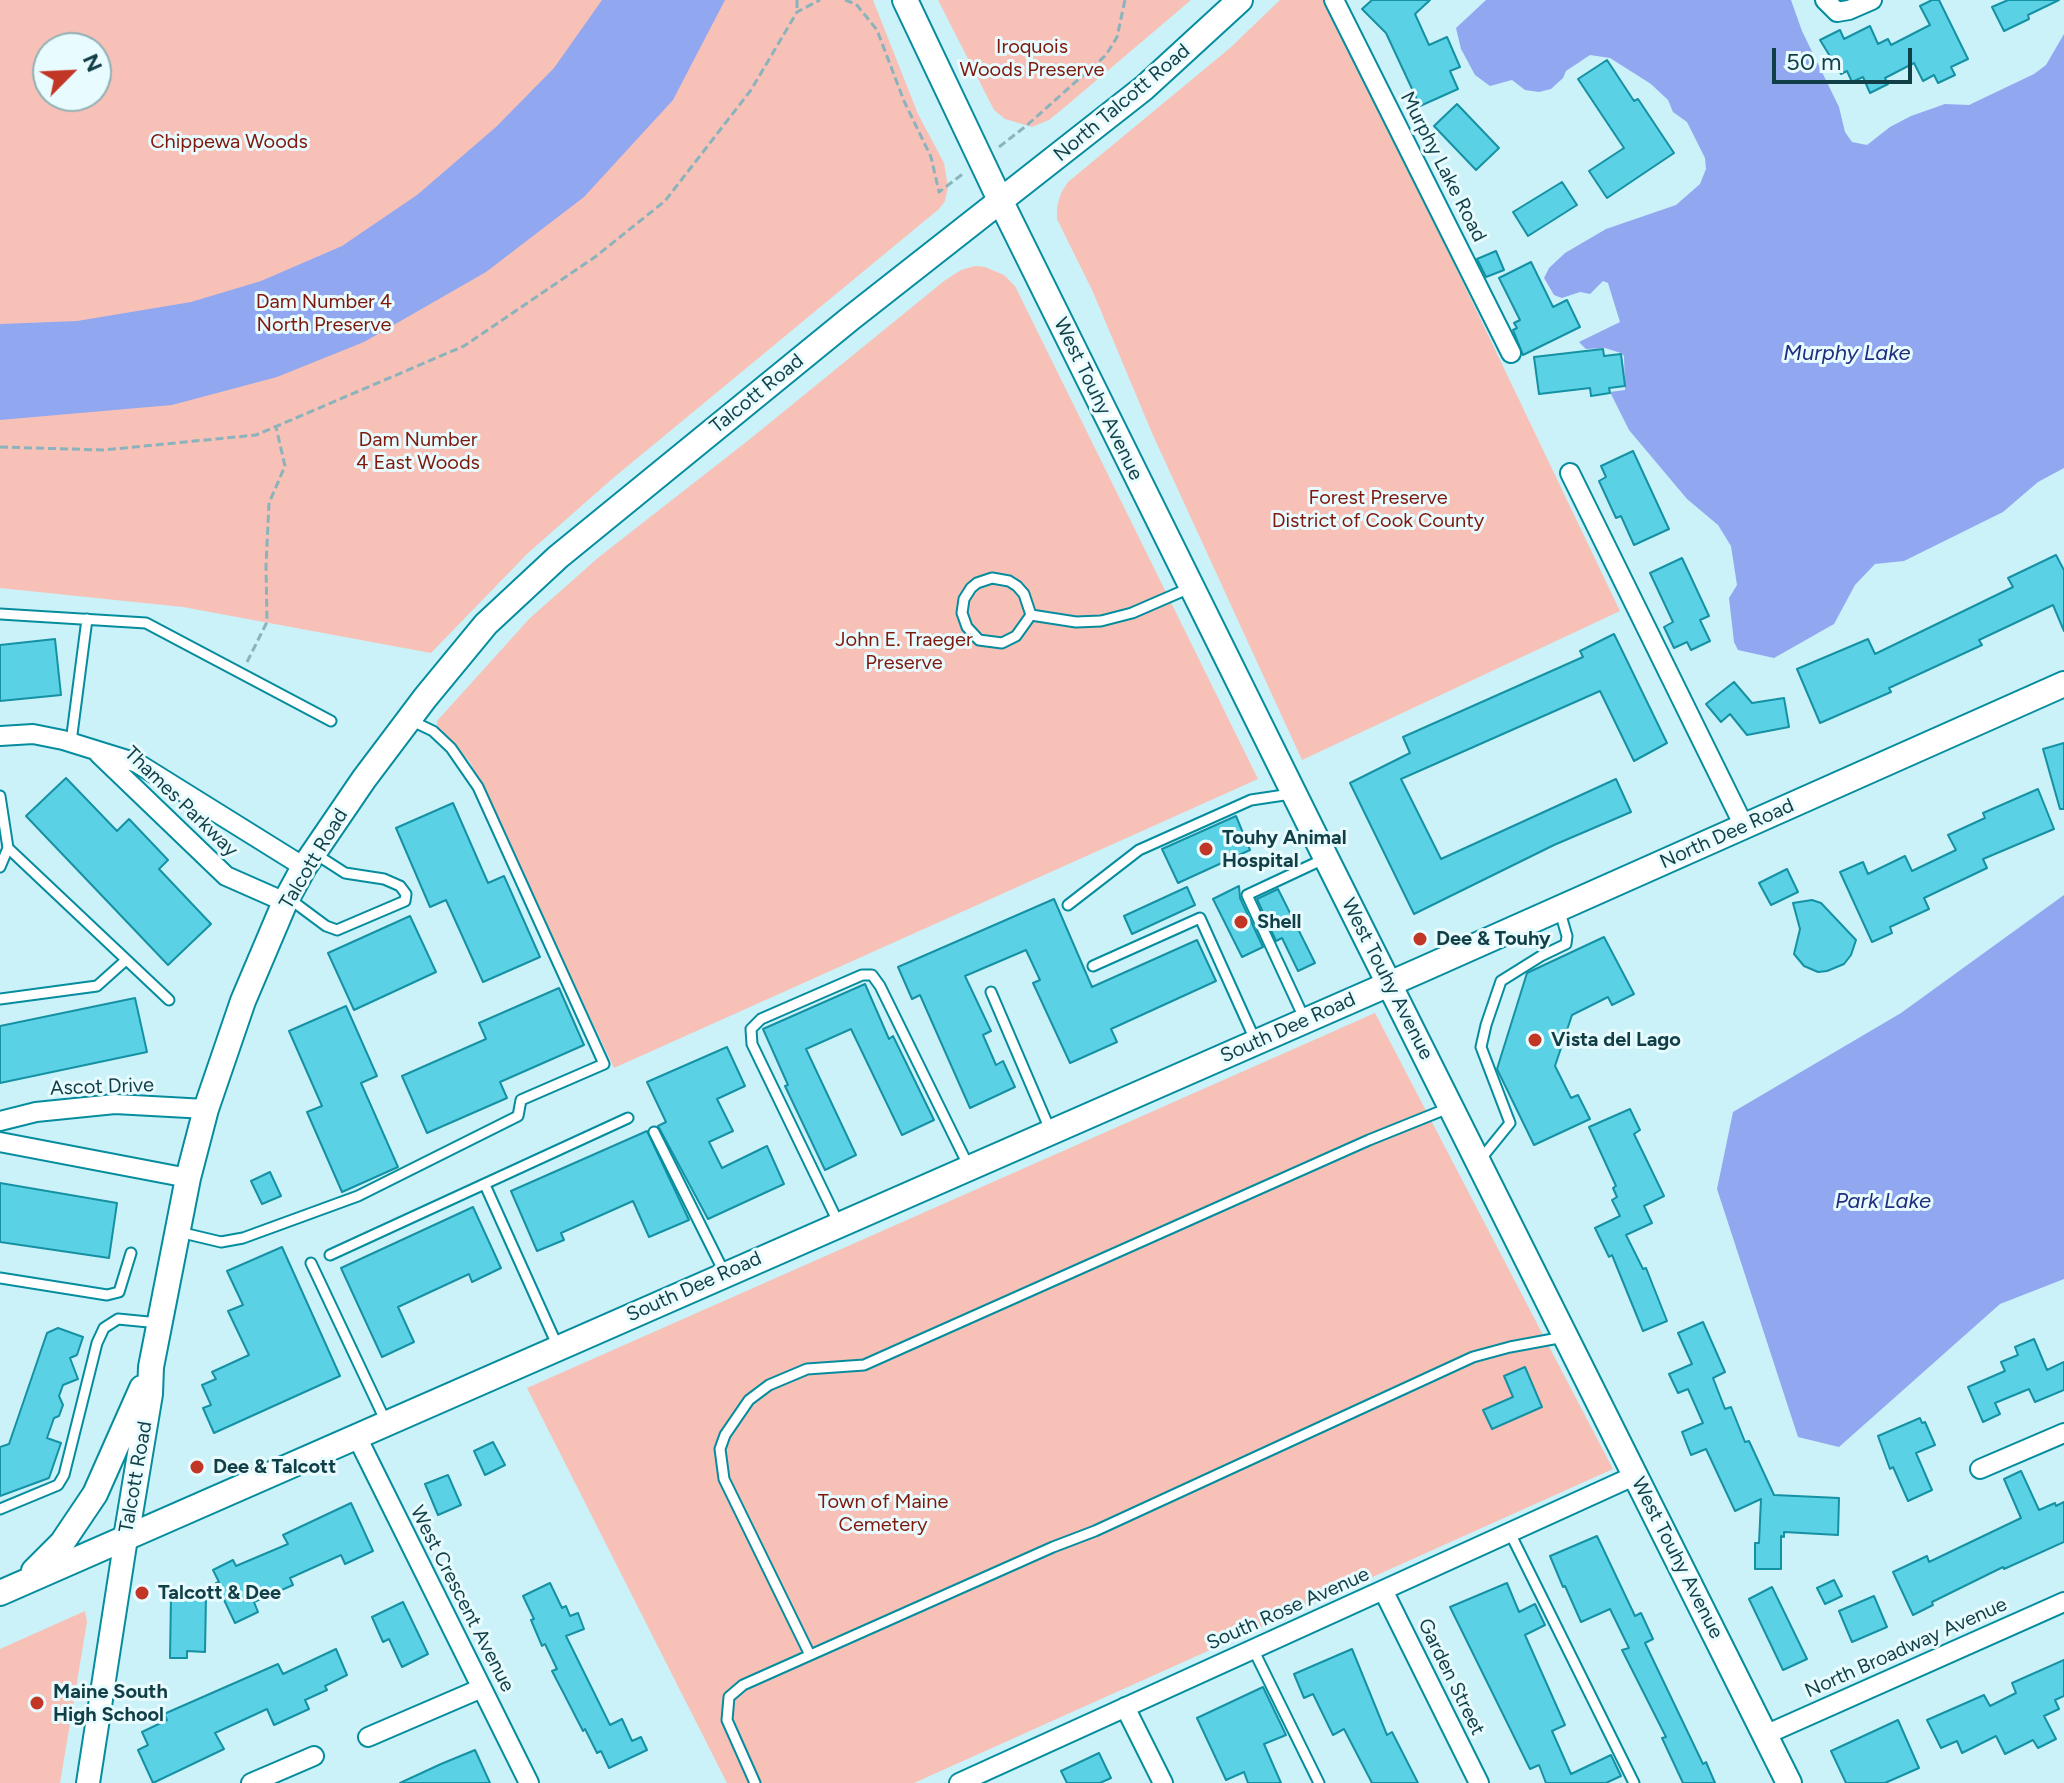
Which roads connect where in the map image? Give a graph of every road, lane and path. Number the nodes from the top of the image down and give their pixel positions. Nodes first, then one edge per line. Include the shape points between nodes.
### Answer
1 (797, 0) edge
2 (820, 0) edge
3 (845, 0) edge
4 (905, 0) edge
5 (1125, 0) edge
6 (1240, 0) edge
7 (1334, 0) edge
8 (1825, 0) edge
9 (1872, 0) edge
10 (797, 12) junction
11 (1026, 126) dead end
12 (939, 192) dead end
13 (1001, 202) junction
14 (1511, 353) dead end
15 (276, 427) junction
16 (0, 447) edge
17 (1570, 473) dead end
18 (1192, 587) junction
19 (0, 614) edge
20 (1031, 615) junction
21 (87, 619) junction
22 (241, 673) junction
23 (2064, 684) edge
24 (409, 719) junction
25 (331, 721) dead end
26 (0, 736) edge
27 (71, 742) junction
28 (94, 750) junction
29 (1294, 794) junction
30 (0, 796) edge
31 (1744, 826) junction
32 (8, 848) junction
33 (1326, 858) junction
34 (309, 860) junction
35 (0, 867) edge
36 (286, 900) junction
37 (1068, 905) dead end
38 (1559, 909) junction
39 (126, 960) junction
40 (1093, 966) dead end
41 (1389, 984) junction
42 (991, 992) dead end
43 (0, 999) edge
44 (169, 1000) dead end
45 (1305, 1021) junction
46 (1256, 1042) junction
47 (1452, 1106) junction
48 (206, 1109) junction
49 (628, 1118) dead end
50 (0, 1121) edge
51 (654, 1132) dead end
52 (1051, 1132) junction
53 (0, 1142) edge
54 (1479, 1161) junction
55 (969, 1167) junction
56 (188, 1178) junction
57 (485, 1185) junction
58 (839, 1224) junction
59 (177, 1231) junction
60 (131, 1253) dead end
61 (330, 1255) dead end
62 (311, 1263) dead end
63 (725, 1274) junction
64 (0, 1278) edge
65 (159, 1323) junction
66 (1567, 1337) junction
67 (558, 1347) junction
68 (151, 1367) junction
69 (386, 1422) junction
70 (2064, 1433) edge
71 (356, 1435) junction
72 (1980, 1469) dead end
73 (1636, 1475) junction
74 (0, 1509) edge
75 (1510, 1533) junction
76 (126, 1538) junction
77 (7, 1590) edge
78 (1383, 1590) junction
79 (2064, 1602) edge
80 (1253, 1649) junction
81 (810, 1655) junction
82 (482, 1688) junction
83 (1125, 1707) junction
84 (1765, 1735) junction
85 (368, 1737) dead end
86 (314, 1756) dead end
87 (88, 1783) edge
88 (251, 1783) edge
89 (529, 1783) edge
90 (755, 1783) edge
91 (959, 1783) edge
92 (1163, 1783) edge
93 (1319, 1783) edge
94 (1479, 1783) edge
95 (1634, 1783) edge
96 (1789, 1783) edge

1 - 10 path
2 - 10 path
3 - 12 path via 856,4 877,30 931,157
4 - 13 main road, West Touhy Avenue
5 - 11 path via 1117,37 1106,55
6 - 13 main road, North Talcott Road via 1144,88
7 - 14 street, Murphy Lake Road
8 - 9 street via 1837,12
10 - 15 path via 751,90 665,201 464,346
13 - 18 main road, West Touhy Avenue
13 - 24 main road, Talcott Road via 558,557 486,624
15 - 16 path via 256,435 104,450
15 - 22 path via 285,466 269,503 267,622
17 - 31 street
18 - 20 lane via 1101,621
18 - 29 main road, West Touhy Avenue
19 - 21 lane
20 - 20 lane via 1024,594 1000,578 977,583 963,606 972,634 995,644 1016,636
21 - 22 lane via 146,623
21 - 27 lane
22 - 25 lane
23 - 31 main road, North Dee Road
24 - 34 main road, Talcott Road
24 - 59 lane via 451,748 478,787 604,1064 521,1100 518,1116 358,1196 243,1238 221,1242
26 - 27 street, Thames Parkway via 33,734
27 - 28 street, Thames Parkway
28 - 34 street, Thames Parkway via 137,763
28 - 36 street, Thames Parkway via 226,876
29 - 33 main road, West Touhy Avenue
29 - 37 lane via 1251,800 1139,850
30 - 32 lane
31 - 38 main road, North Dee Road
32 - 35 lane
32 - 39 lane
33 - 41 main road, West Touhy Avenue
33 - 45 lane via 1247,895
34 - 36 main road, Talcott Road
34 - 36 lane via 384,879 400,886 405,901 337,930
36 - 48 main road, Talcott Road via 243,1001
38 - 41 main road, North Dee Road
38 - 54 lane via 1566,944 1501,981 1486,1025 1481,1047 1510,1123
39 - 43 lane via 97,986
39 - 44 lane
40 - 46 lane via 1200,918
41 - 45 main road, South Dee Road
41 - 47 main road, West Touhy Avenue
42 - 52 lane
45 - 46 main road, South Dee Road
46 - 52 main road, South Dee Road
47 - 54 main road, West Touhy Avenue
47 - 81 lane via 864,1365 807,1369 749,1400 720,1449 724,1479
48 - 50 street, Ascot Drive via 115,1104
48 - 56 main road, Talcott Road
49 - 57 lane
51 - 63 lane
52 - 55 main road, South Dee Road
53 - 56 street
54 - 66 main road, West Touhy Avenue
55 - 58 main road, South Dee Road
55 - 58 lane via 872,975 804,1000 761,1019 751,1029 752,1044
56 - 59 main road, Talcott Road
57 - 61 lane
57 - 67 lane
58 - 63 main road, South Dee Road
59 - 65 main road, Talcott Road
60 - 64 lane via 119,1292 107,1295
62 - 69 lane
63 - 67 main road, South Dee Road
65 - 68 main road, Talcott Road
65 - 74 lane via 118,1319 104,1328 64,1475 58,1485
66 - 73 main road, West Touhy Avenue
66 - 81 lane via 1473,1357
67 - 69 main road, South Dee Road
68 - 76 main road, Talcott Road
68 - 77 main road via 95,1494 45,1563
69 - 71 main road, South Dee Road
70 - 72 street
71 - 76 main road, South Dee Road
71 - 82 street, West Crescent Avenue
73 - 75 street, South Rose Avenue
73 - 84 main road, West Touhy Avenue
75 - 78 street, South Rose Avenue
75 - 95 lane
76 - 77 main road, South Dee Road
76 - 87 street, Talcott Road
78 - 80 street, South Rose Avenue
78 - 94 street, Garden Street
79 - 84 street, North Broadway Avenue
80 - 83 street, South Rose Avenue
80 - 93 lane
81 - 90 lane via 743,1685 729,1697 727,1720
82 - 85 street
82 - 89 street, West Crescent Avenue
83 - 91 street, South Rose Avenue
83 - 92 street
84 - 96 main road, West Touhy Avenue
86 - 88 street

